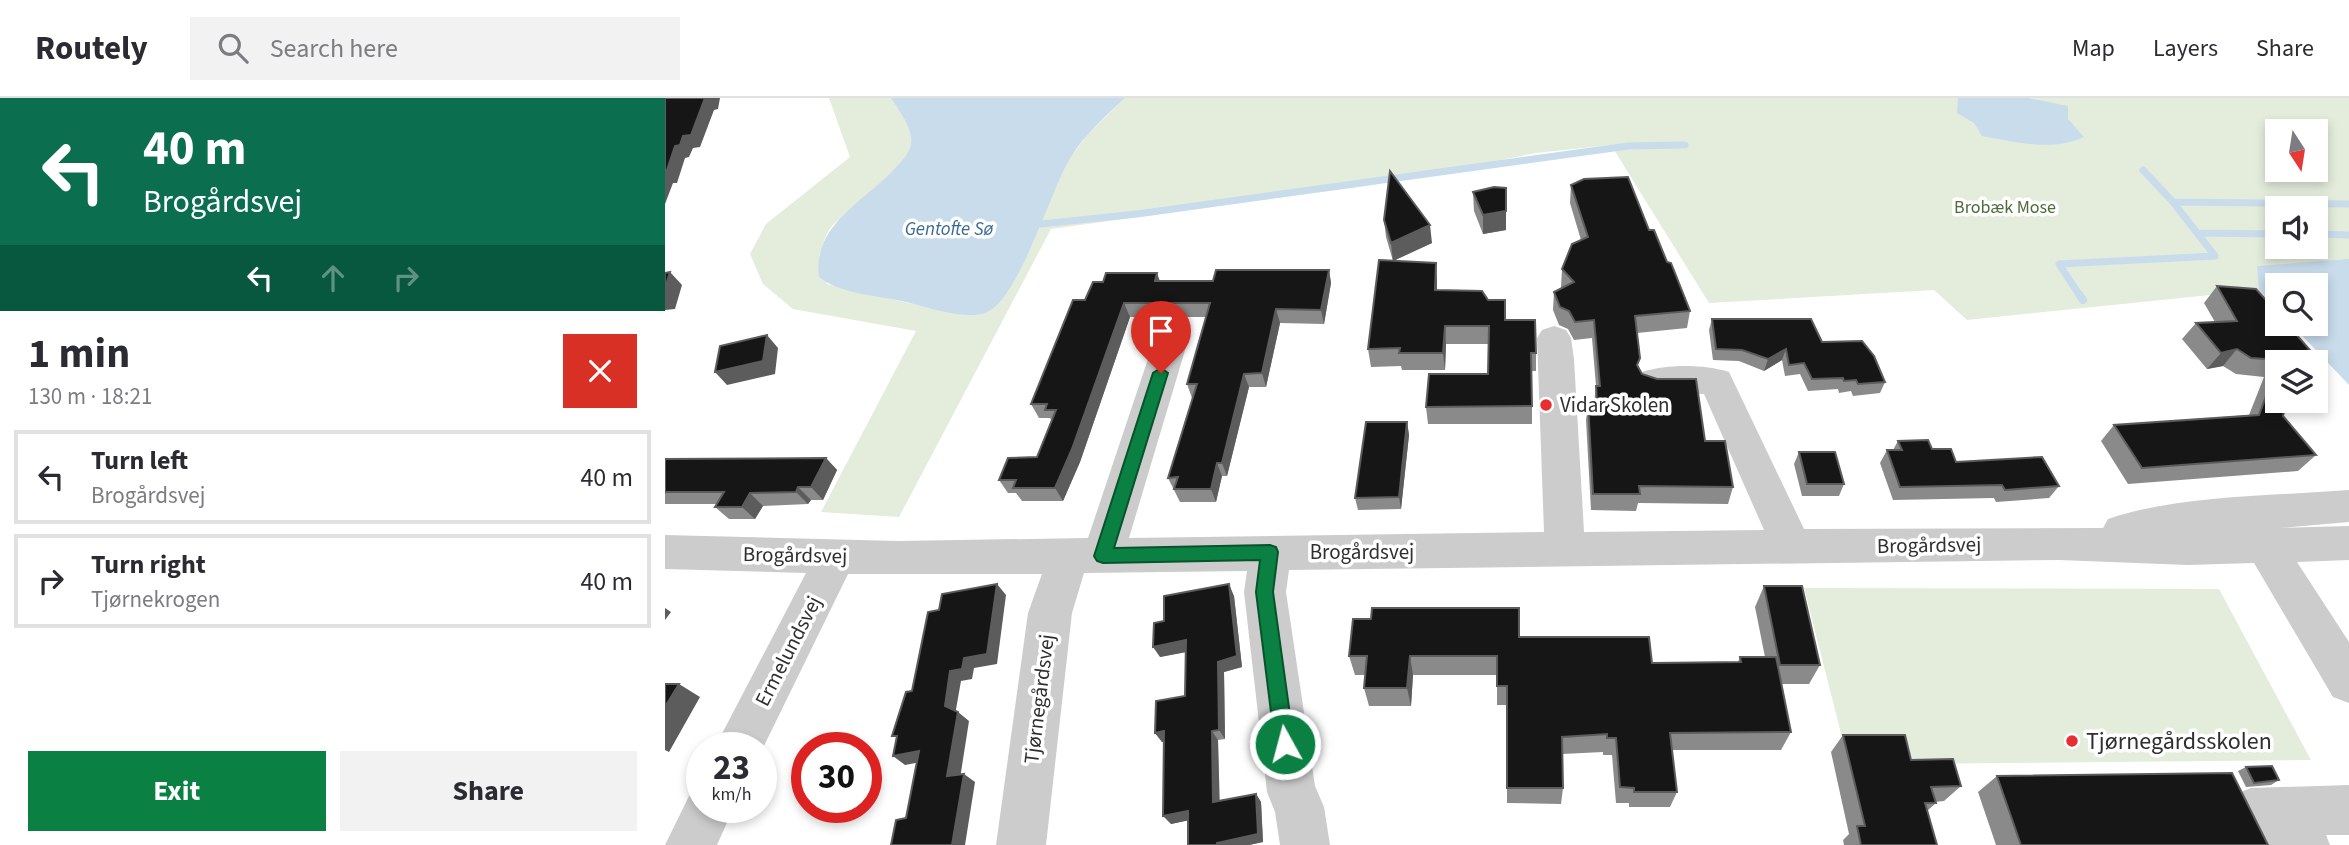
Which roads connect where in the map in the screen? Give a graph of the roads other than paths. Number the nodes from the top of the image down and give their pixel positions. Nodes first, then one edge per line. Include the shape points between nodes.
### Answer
1 (1554, 338) dead end
2 (1169, 347) dead end
3 (1655, 381) edge
4 (2349, 506) edge
5 (2255, 531) junction
6 (2349, 543) edge
7 (1792, 547) junction
8 (1565, 550) junction
9 (665, 552) edge
10 (1270, 552) junction
11 (837, 555) junction
12 (1086, 556) junction
13 (2349, 682) edge
14 (748, 732) edge
15 (2349, 810) edge
16 (701, 823) edge
17 (1302, 826) edge
18 (2286, 834) edge
19 (690, 845) edge
20 (1021, 845) edge

1 - 8 street
2 - 12 street, Tjørnegårdsvej
3 - 7 street via 1716,381
4 - 5 street, Brogårdsvej
5 - 6 street, Brogårdsvej
5 - 7 street, Brogårdsvej via 2188,548 2059,543
5 - 13 street
7 - 8 street, Brogårdsvej
8 - 10 street, Brogårdsvej
9 - 11 street, Brogårdsvej
10 - 12 street, Brogårdsvej
10 - 17 street via 1265,592 1291,792
11 - 12 street, Brogårdsvej
11 - 14 street, Ermelundsvej
12 - 20 street, Tjørnegårdsvej via 1050,613
15 - 18 street
16 - 19 street

